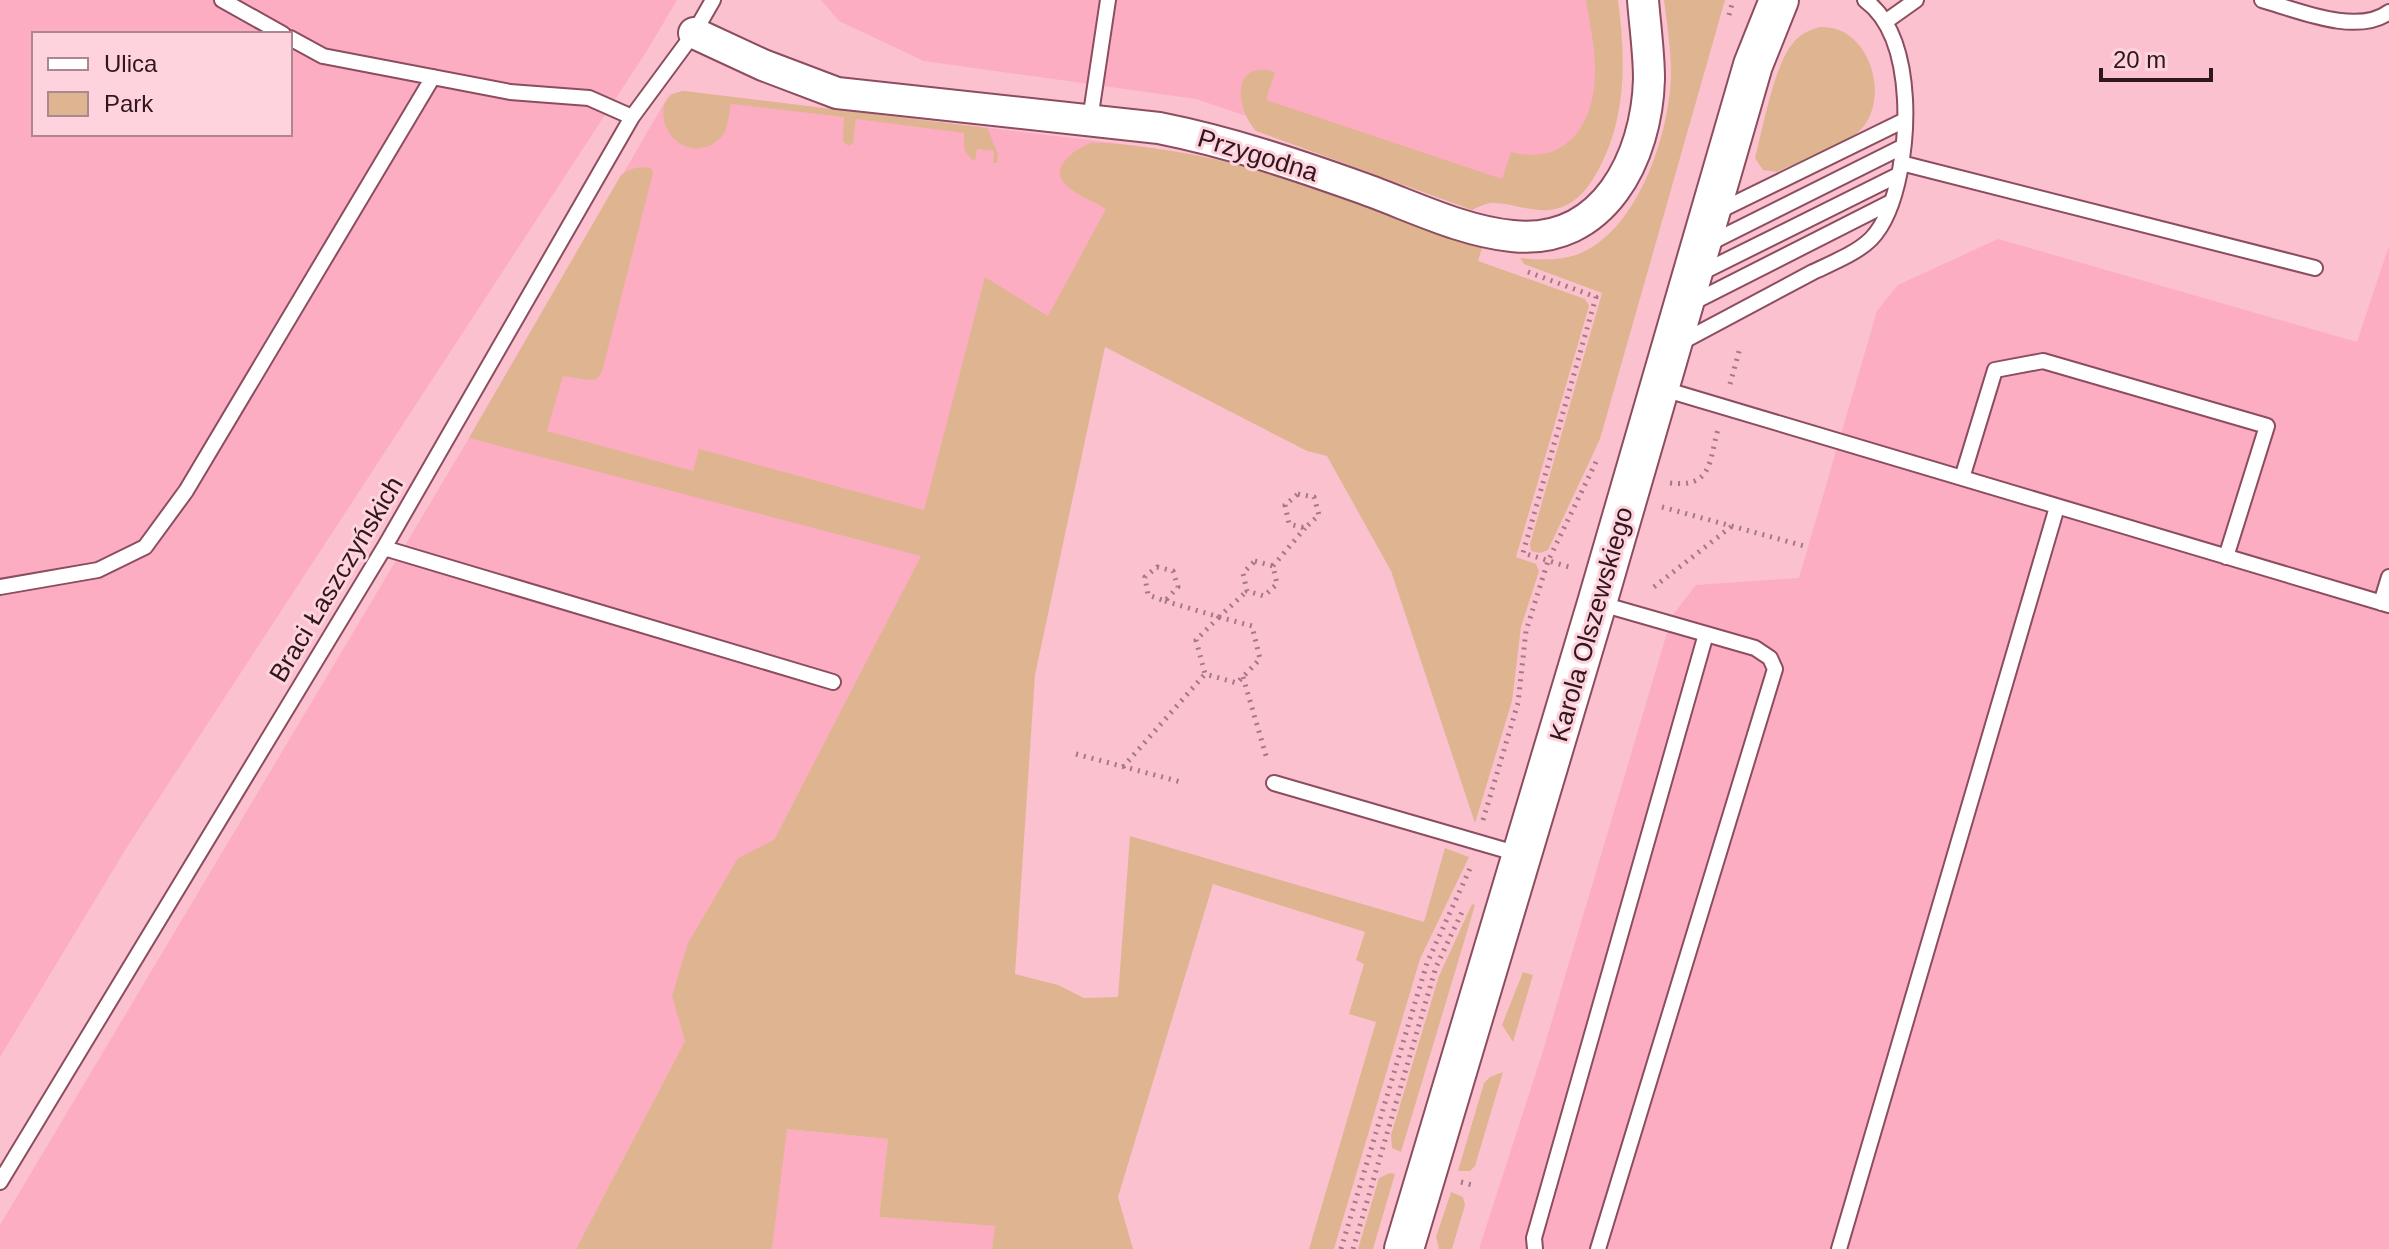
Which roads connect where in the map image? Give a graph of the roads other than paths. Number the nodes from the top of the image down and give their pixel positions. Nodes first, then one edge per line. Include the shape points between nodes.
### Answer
1 (222, 0) edge
2 (713, 0) edge
3 (1108, 0) edge
4 (1643, 0) edge
5 (1779, 0) edge
6 (1865, 0) edge
7 (1916, 0) edge
8 (2262, 0) edge
9 (2389, 12) edge
10 (1885, 22) junction
11 (279, 32) edge
12 (694, 33) junction
13 (292, 39) edge
14 (433, 77) junction
15 (632, 117) junction
16 (1090, 120) junction
17 (1905, 120) junction
18 (1902, 147) junction
19 (1899, 169) junction
20 (1891, 202) junction
21 (1696, 262) junction
22 (2315, 268) dead end
23 (1671, 348) junction
24 (1659, 388) junction
25 (1962, 478) junction
26 (2057, 507) junction
27 (384, 548) junction
28 (2226, 557) junction
29 (2389, 577) edge
30 (0, 587) edge
31 (1597, 603) junction
32 (2385, 604) edge
33 (1706, 634) junction
34 (833, 682) dead end
35 (1274, 783) road end
36 (1522, 855) junction
37 (0, 1182) edge
38 (1404, 1249) edge
39 (1535, 1249) edge
40 (1598, 1249) edge
41 (1839, 1249) edge

1 - 11 lane
2 - 12 lane, Braci Łaszczyńskich
3 - 16 lane
4 - 16 street, Przygodna via 1649,79 1633,156 1607,203 1591,217 1548,233 1512,236 1474,228 1258,151 1159,128
5 - 21 street, Karola Olszewskiego via 1753,65
6 - 10 lane
7 - 10 lane
8 - 9 lane via 2335,21 2378,21
10 - 17 lane via 1900,59
12 - 15 lane, Braci Łaszczyńskich
12 - 16 street, Przygodna via 837,93
13 - 14 lane via 323,56
14 - 15 lane via 510,92 589,98
14 - 30 lane via 186,491 145,547 98,570
15 - 27 lane, Braci Łaszczyńskich
17 - 18 lane
17 - 21 lane
18 - 19 lane
18 - 21 lane
19 - 20 lane
19 - 21 lane
19 - 22 lane
20 - 21 lane
20 - 23 lane via 1870,240
21 - 23 street, Karola Olszewskiego
23 - 24 street, Karola Olszewskiego
24 - 25 lane
24 - 31 street, Karola Olszewskiego
25 - 26 lane
25 - 28 lane via 1995,370 2043,361 2267,426
26 - 28 lane
26 - 41 lane
27 - 34 lane
27 - 37 lane, Braci Łaszczyńskich
28 - 32 lane
29 - 32 lane
31 - 33 lane
31 - 36 street, Karola Olszewskiego
33 - 39 lane
33 - 40 lane via 1767,654 1774,676
35 - 36 lane
36 - 38 street, Karola Olszewskiego

